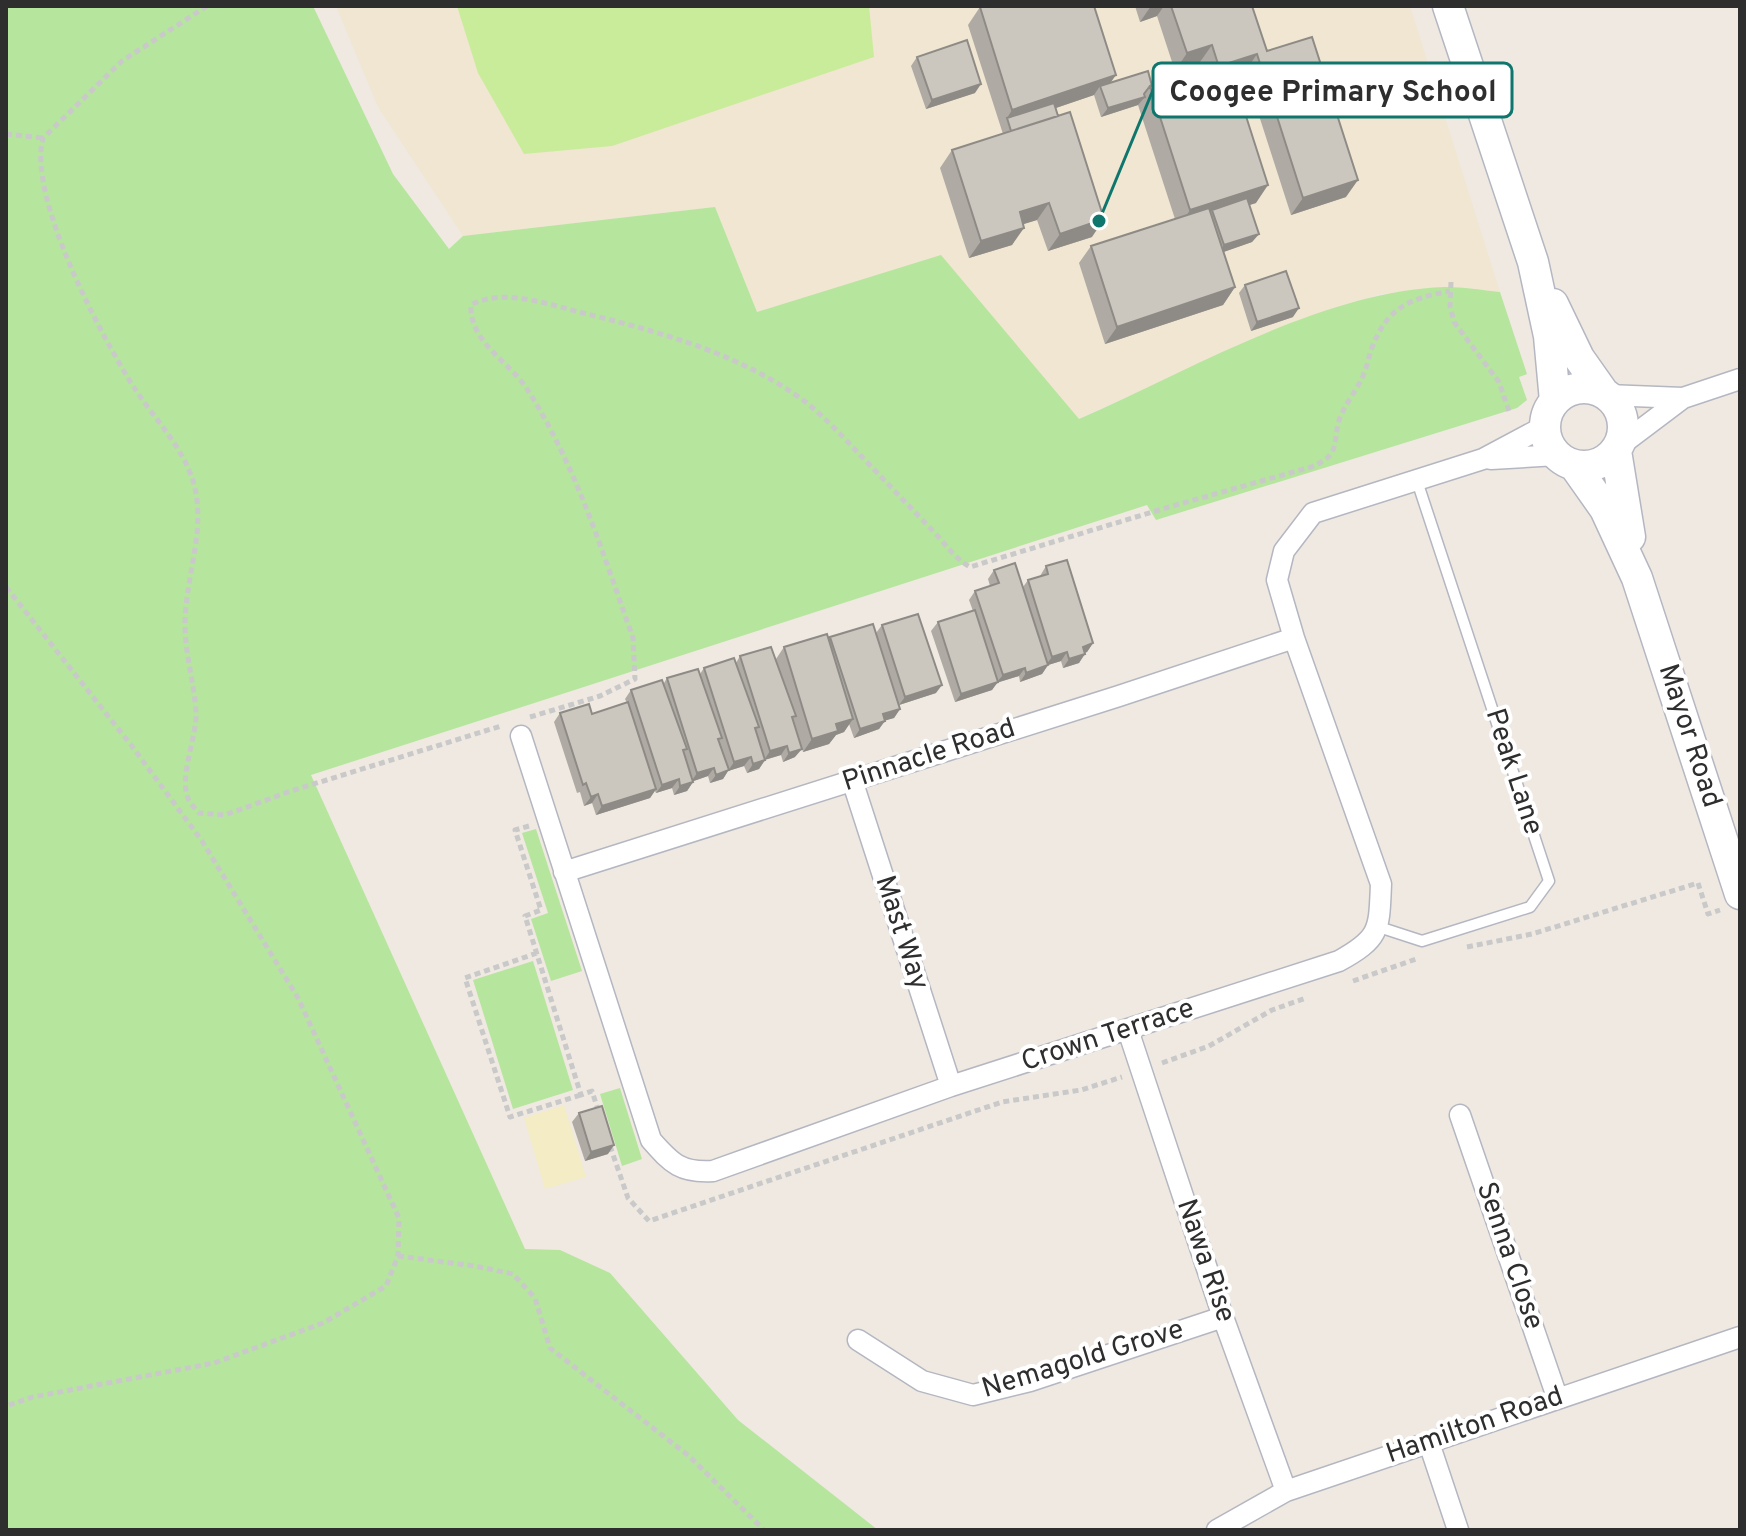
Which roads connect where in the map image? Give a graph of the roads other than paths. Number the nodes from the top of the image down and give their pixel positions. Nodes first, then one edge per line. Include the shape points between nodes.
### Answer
1 (1448, 6) edge
2 (1533, 262) junction
3 (1740, 379) edge
4 (1605, 394) junction
5 (1683, 398) junction
6 (1550, 413) junction
7 (1617, 449) junction
8 (1483, 459) junction
9 (1565, 460) junction
10 (1417, 481) junction
11 (1637, 578) junction
12 (1294, 638) junction
13 (520, 726) road end
14 (852, 780) junction
15 (564, 872) junction
16 (1735, 900) edge
17 (1379, 927) junction
18 (1128, 1030) junction
19 (951, 1086) junction
20 (1460, 1115) dead end
21 (1223, 1317) junction
22 (1740, 1337) edge
23 (858, 1340) dead end
24 (1557, 1397) junction
25 (1429, 1443) junction
26 (1286, 1491) junction
27 (1217, 1530) edge
28 (1458, 1530) edge

1 - 2 main road
2 - 4 main road via 1579,358
2 - 6 main road via 1549,336
3 - 5 street
4 - 5 street
4 - 6 main road via 1586,387 1569,390
4 - 7 main road via 1620,409 1624,428
5 - 7 street
6 - 8 street
6 - 9 main road via 1548,442
7 - 9 main road via 1597,464
7 - 11 main road, Mayor Road
8 - 9 street
8 - 10 street
9 - 11 main road, Mayor Road via 1605,509
10 - 12 street via 1313,513 1284,551 1277,580
10 - 17 lane, Peak Lane via 1549,881 1530,907 1422,941
11 - 16 main road, Mayor Road
12 - 14 street, Pinnacle Road
12 - 17 street via 1381,884
13 - 15 street, Crown Terrace
14 - 15 street, Pinnacle Road
14 - 19 street, Mast Way
15 - 19 street, Crown Terrace via 651,1140 670,1163 692,1172 713,1171
17 - 18 street, Crown Terrace via 1364,947 1339,961
18 - 19 street, Crown Terrace
18 - 21 street, Nawa Rise
20 - 24 street, Senna Close
21 - 23 street, Nemagold Grove via 973,1395 922,1381
21 - 26 street, Nawa Rise
22 - 24 street, Hamilton Road
24 - 25 street, Hamilton Road
25 - 26 street, Hamilton Road
25 - 28 street
26 - 27 street, Hamilton Road

